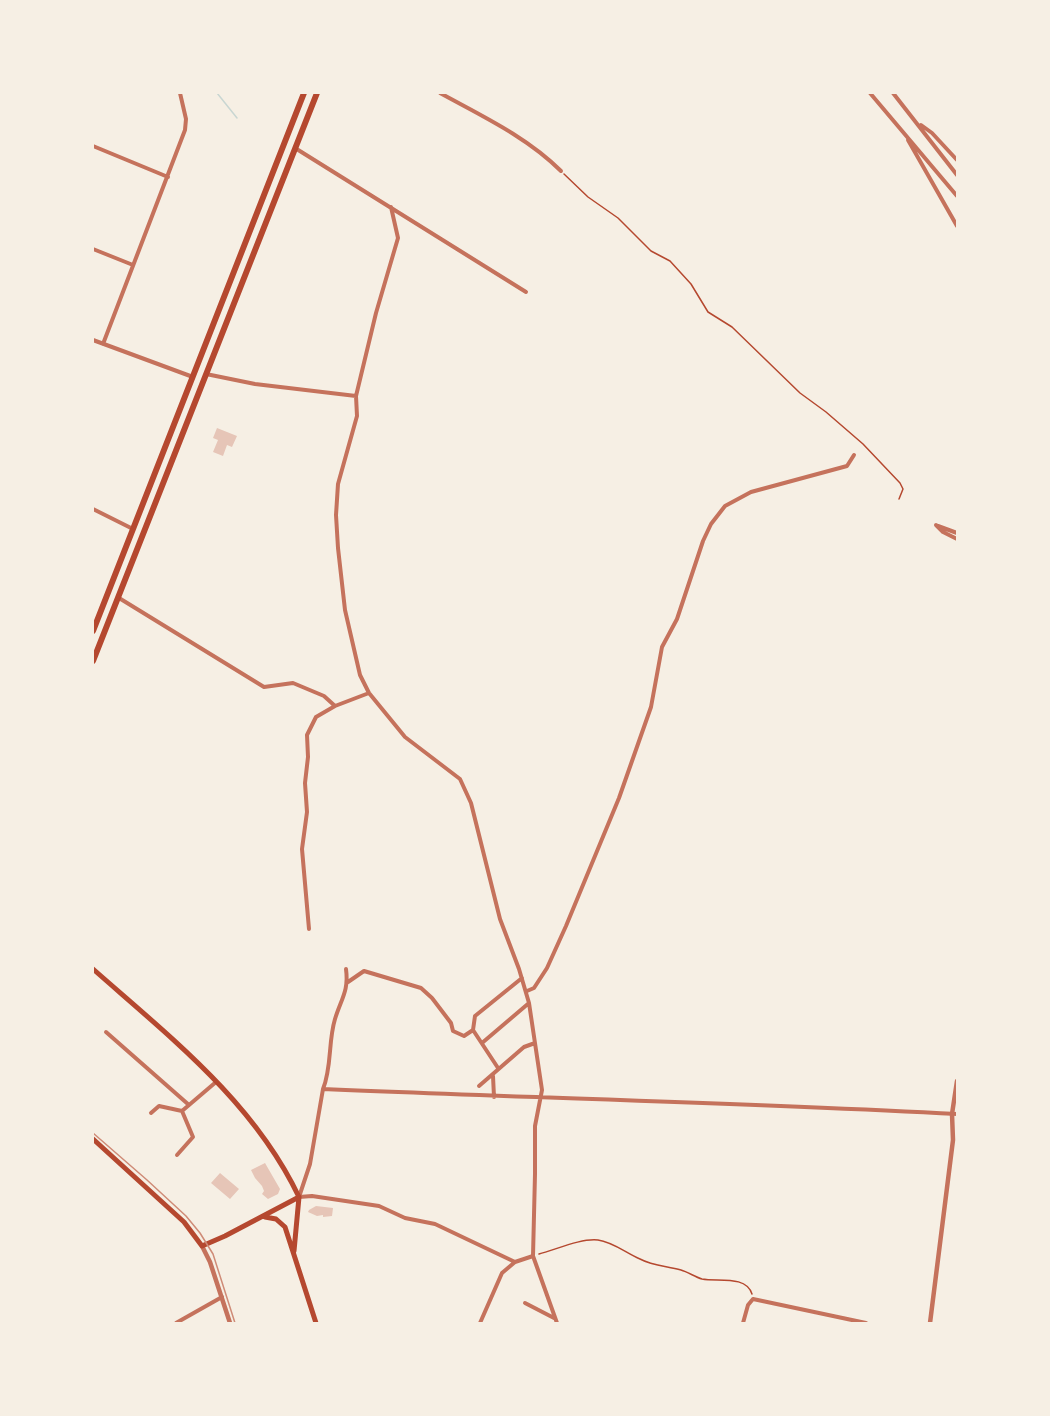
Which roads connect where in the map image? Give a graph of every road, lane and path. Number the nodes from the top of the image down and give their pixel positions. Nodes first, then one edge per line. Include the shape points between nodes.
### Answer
1 (180, 93) edge
2 (299, 93) edge
3 (304, 93) edge
4 (317, 93) edge
5 (440, 93) edge
6 (870, 93) edge
7 (893, 93) edge
8 (294, 118) junction
9 (918, 123) junction
10 (905, 134) junction
11 (93, 146) edge
12 (296, 148) junction
13 (957, 160) edge
14 (561, 171) joint
15 (957, 175) edge
16 (168, 177) junction
17 (957, 196) edge
18 (391, 207) junction
19 (957, 226) edge
20 (93, 249) edge
21 (133, 265) junction
22 (526, 292) dead end
23 (93, 340) edge
24 (104, 344) junction
25 (206, 374) junction
26 (193, 377) junction
27 (356, 396) junction
28 (165, 448) junction
29 (175, 453) junction
30 (854, 455) dead end
31 (899, 499) dead end
32 (93, 509) edge
33 (133, 529) junction
34 (957, 533) edge
35 (957, 539) edge
36 (110, 587) junction
37 (118, 597) junction
38 (93, 631) edge
39 (93, 661) edge
40 (369, 693) junction
41 (334, 706) junction
42 (309, 929) dead end
43 (93, 969) edge
44 (346, 969) dead end
45 (522, 978) junction
46 (348, 982) junction
47 (526, 991) junction
48 (529, 1003) junction
49 (473, 1030) junction
50 (106, 1032) dead end
51 (482, 1043) junction
52 (535, 1043) junction
53 (498, 1068) junction
54 (493, 1076) junction
55 (217, 1081) junction
56 (957, 1081) edge
57 (479, 1086) dead end
58 (323, 1089) junction
59 (494, 1096) junction
60 (542, 1098) junction
61 (189, 1105) junction
62 (182, 1111) junction
63 (151, 1113) dead end
64 (955, 1114) edge
65 (957, 1132) edge
66 (93, 1139) edge
67 (953, 1140) junction
68 (177, 1155) dead end
69 (299, 1197) junction
70 (263, 1217) junction
71 (202, 1246) junction
72 (294, 1253) junction
73 (532, 1256) junction
74 (515, 1262) junction
75 (222, 1297) junction
76 (753, 1299) junction
77 (525, 1303) dead end
78 (556, 1321) edge
79 (855, 1322) edge
80 (176, 1323) edge
81 (230, 1323) edge
82 (316, 1323) edge
83 (480, 1323) edge
84 (743, 1323) edge
85 (866, 1323) edge
86 (930, 1323) edge

1 - 16 street via 185,130
2 - 8 highway
3 - 8 highway
4 - 12 highway
5 - 14 street via 514,134
6 - 10 street
7 - 9 street
8 - 26 highway
9 - 13 street
9 - 15 street
10 - 17 street
10 - 19 street
11 - 16 street
12 - 18 street
12 - 25 highway
14 - 31 path via 651,251 670,261 691,284 708,312 732,327 800,393 863,444 900,483 903,489
16 - 21 street
18 - 22 street
18 - 27 street via 398,238
20 - 21 street
21 - 24 street
23 - 24 street
24 - 26 street
25 - 27 street
25 - 29 highway
26 - 28 highway
27 - 40 street via 357,416 342,465 336,515 345,610 360,675
28 - 29 highway via 171,447
28 - 33 highway
29 - 37 highway
30 - 47 street via 847,466 745,494 725,506 711,524 677,619 662,647 651,707 619,798 547,968 540,981
32 - 33 street
33 - 36 highway
34 - 35 street via 936,525
36 - 37 highway via 111,594
36 - 38 highway
37 - 39 highway
37 - 41 street via 264,687 293,683 324,696
40 - 41 street
40 - 45 street via 405,737 451,771 466,790 500,919
41 - 42 street via 316,717 307,735 307,812 302,849
43 - 55 main road
44 - 46 street
45 - 47 street
45 - 49 street via 475,1016
46 - 49 street via 364,971 421,988 457,1034 464,1036
46 - 58 street via 335,1019
47 - 48 street
48 - 51 street
48 - 52 street
49 - 51 street
50 - 61 street
51 - 53 street
52 - 53 street
52 - 60 street
53 - 54 street
54 - 57 street
54 - 59 street
55 - 61 street
55 - 69 main road via 271,1147
56 - 64 street
58 - 59 street
58 - 69 street via 310,1164
59 - 60 street
60 - 64 street
60 - 73 street via 534,1126
61 - 62 street
62 - 63 street via 159,1106
62 - 68 street via 193,1137
64 - 67 street
65 - 67 street
66 - 71 main road via 184,1222
67 - 86 street
69 - 70 main road
69 - 72 main road
69 - 74 street via 379,1206 405,1218 435,1224
70 - 71 main road
70 - 72 main road via 283,1224
71 - 75 street
72 - 82 main road
73 - 74 street
73 - 76 path via 596,1239 658,1266 701,1278 734,1281 747,1286
73 - 78 street
74 - 83 street via 502,1273
75 - 80 street
75 - 81 street
76 - 79 street
76 - 84 street
77 - 78 street
79 - 85 street

